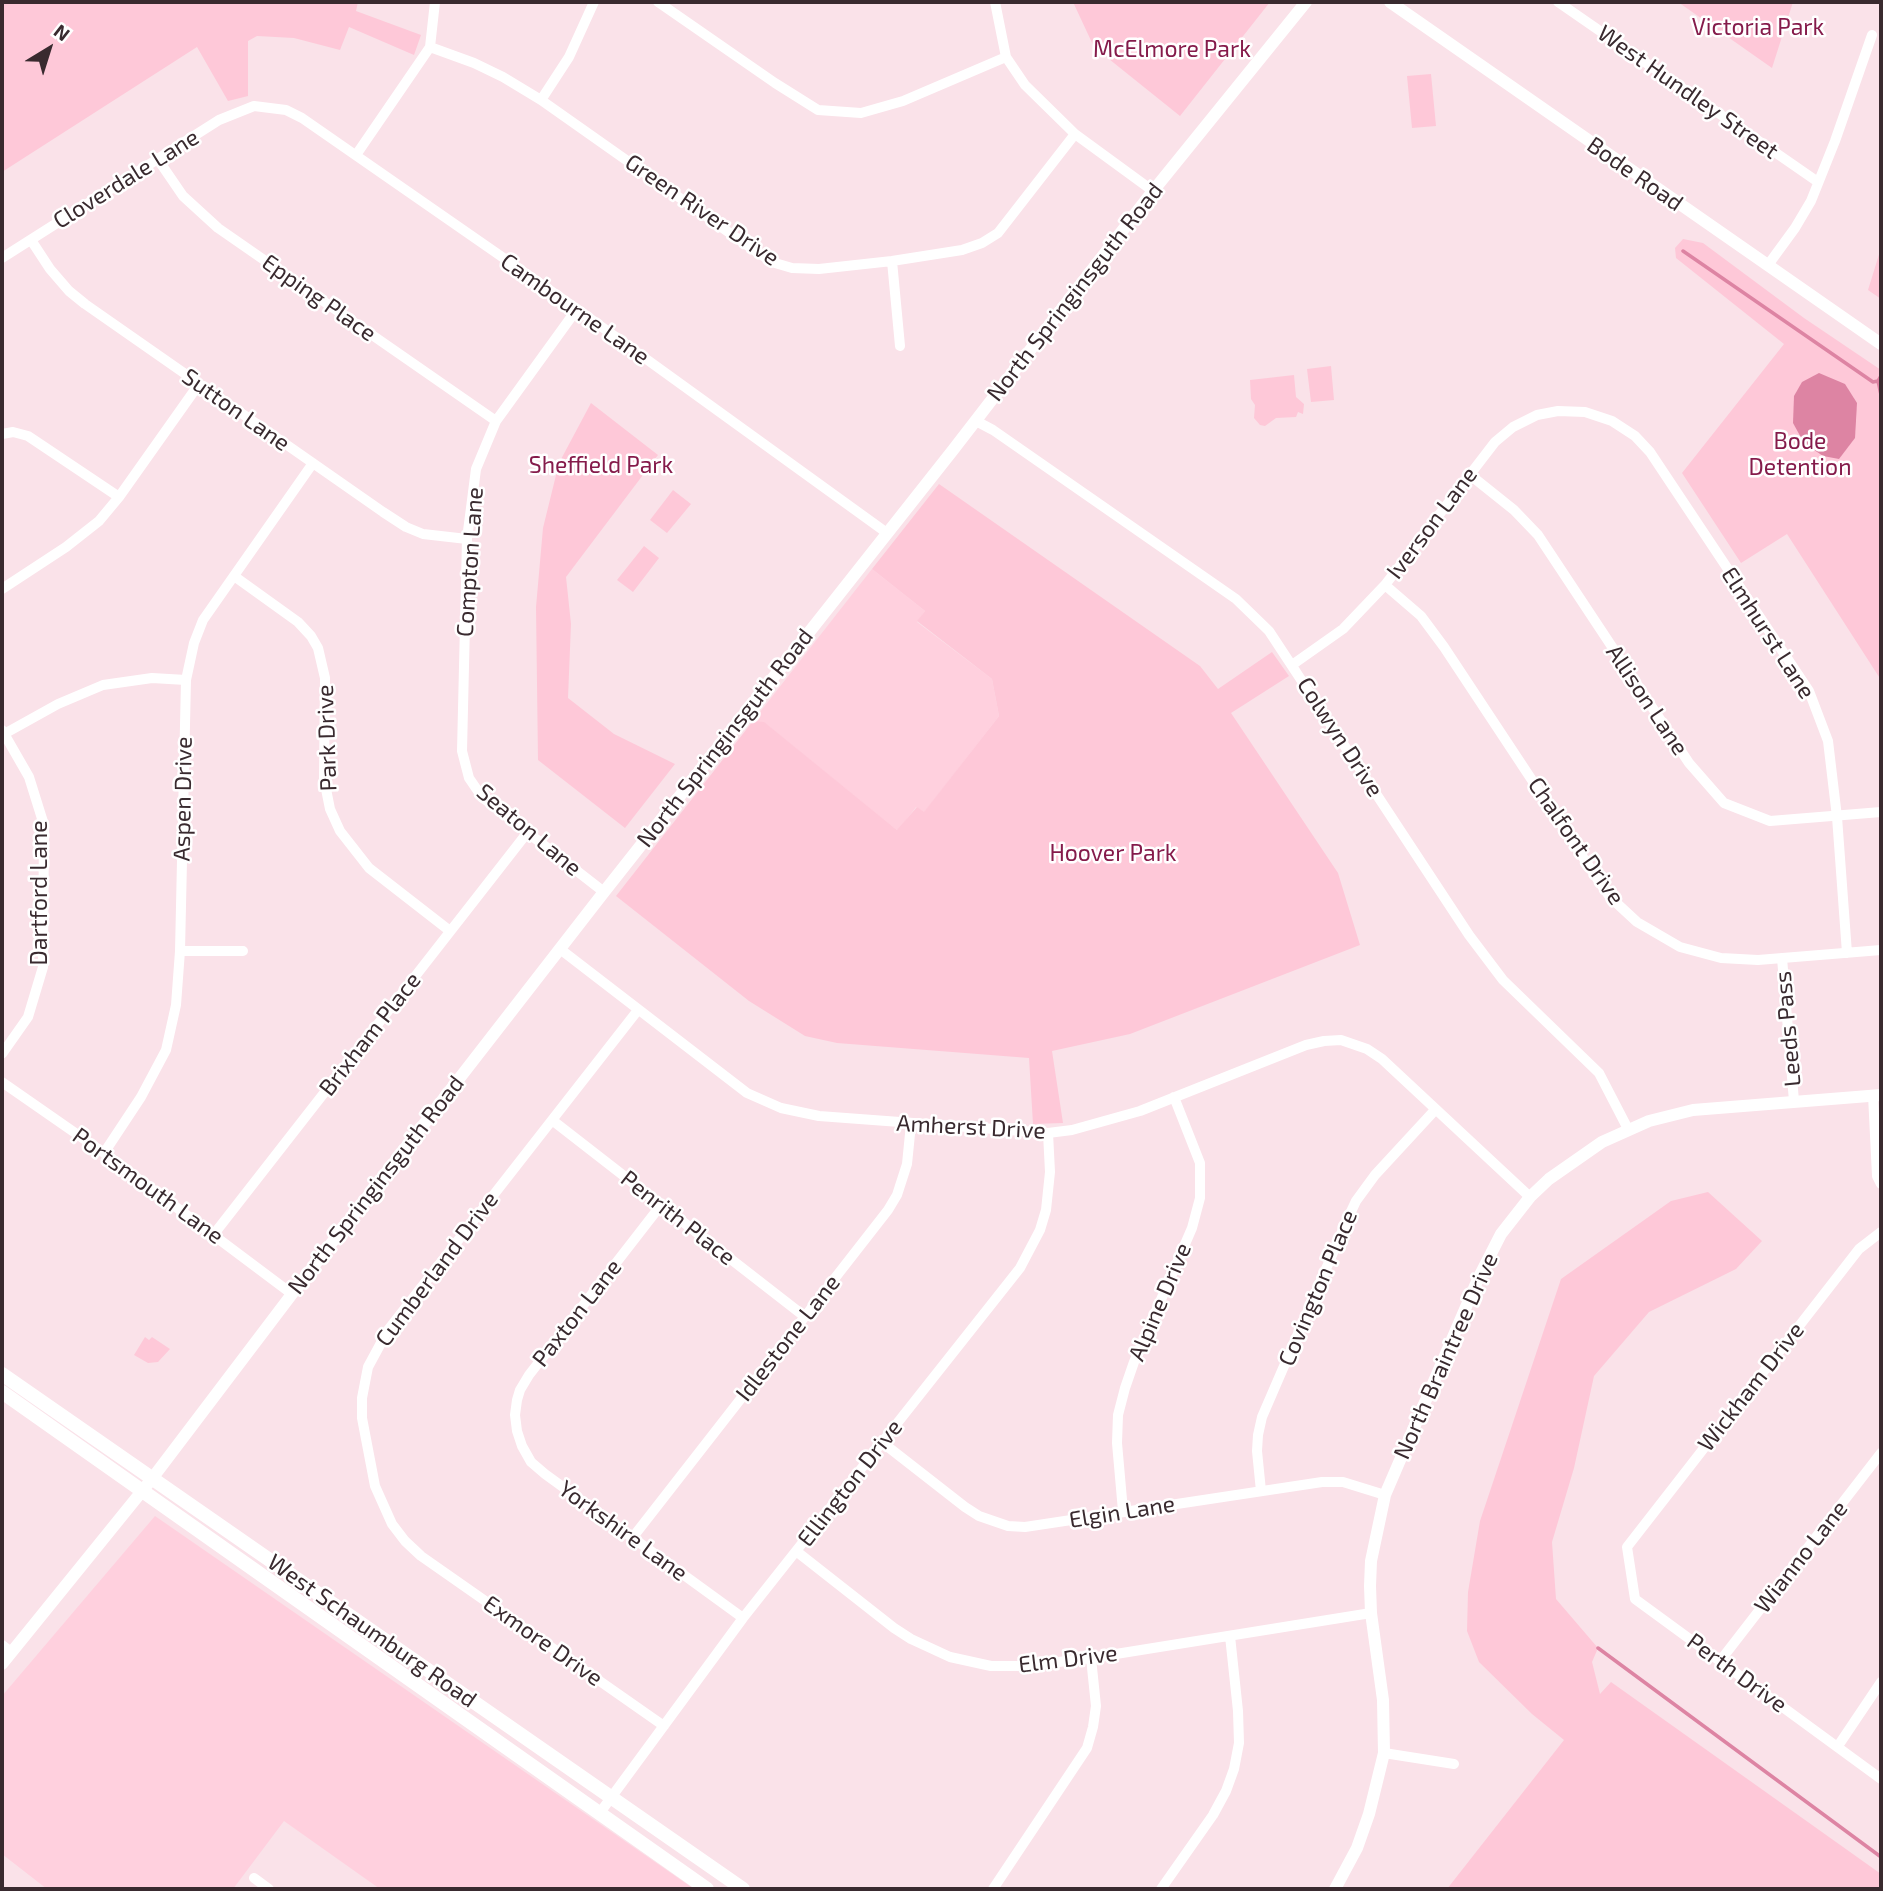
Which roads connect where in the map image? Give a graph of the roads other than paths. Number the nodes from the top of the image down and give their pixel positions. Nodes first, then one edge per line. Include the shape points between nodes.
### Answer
1 (435, 2) edge
2 (594, 2) edge
3 (658, 2) edge
4 (995, 2) edge
5 (1306, 2) edge
6 (1390, 2) edge
7 (1558, 2) edge
8 (1872, 35) dead end
9 (430, 47) junction
10 (1006, 57) junction
11 (541, 100) junction
12 (254, 106) joint
13 (1075, 134) junction
14 (356, 155) junction
15 (157, 158) junction
16 (1818, 182) junction
17 (1153, 191) junction
18 (31, 240) junction
19 (2, 258) edge
20 (892, 261) junction
21 (1768, 265) junction
22 (577, 309) junction
23 (1881, 344) edge
24 (900, 346) dead end
25 (199, 384) junction
26 (1585, 412) joint
27 (496, 421) junction
28 (976, 421) junction
29 (2, 434) edge
30 (313, 464) junction
31 (1469, 474) junction
32 (119, 497) junction
33 (887, 533) junction
34 (467, 539) junction
35 (234, 576) junction
36 (1385, 585) junction
37 (2, 589) edge
38 (1292, 665) junction
39 (186, 680) junction
40 (3, 732) edge
41 (464, 761) joint
42 (1881, 813) edge
43 (1837, 817) junction
44 (527, 833) junction
45 (604, 892) junction
46 (450, 931) junction
47 (560, 950) junction
48 (1881, 950) edge
49 (180, 951) junction
50 (243, 951) dead end
51 (1847, 953) junction
52 (1782, 958) junction
53 (638, 1010) junction
54 (2, 1054) edge
55 (2, 1082) edge
56 (1877, 1095) edge
57 (1174, 1097) junction
58 (1794, 1101) junction
59 (1435, 1110) junction
60 (552, 1120) junction
61 (911, 1124) junction
62 (1628, 1129) junction
63 (1048, 1133) junction
64 (104, 1153) junction
65 (1881, 1184) edge
66 (1530, 1197) junction
67 (661, 1205) junction
68 (1881, 1232) edge
69 (214, 1234) junction
70 (292, 1294) junction
71 (804, 1316) junction
72 (2, 1374) edge
73 (2, 1392) edge
74 (517, 1431) joint
75 (883, 1443) junction
76 (1881, 1453) edge
77 (151, 1479) junction
78 (141, 1491) junction
79 (1261, 1491) junction
80 (1385, 1495) junction
81 (1123, 1511) junction
82 (633, 1537) junction
83 (1627, 1546) joint
84 (796, 1551) junction
85 (421, 1556) joint
86 (1371, 1613) junction
87 (743, 1618) junction
88 (1230, 1636) junction
89 (7, 1648) edge
90 (1091, 1658) junction
91 (1720, 1661) junction
92 (2, 1664) edge
93 (1881, 1682) edge
94 (664, 1726) junction
95 (1838, 1746) junction
96 (1384, 1753) junction
97 (1454, 1764) dead end
98 (1881, 1779) edge
99 (610, 1797) junction
100 (599, 1814) junction
101 (711, 1867) junction
102 (254, 1878) dead end
103 (701, 1888) edge
104 (269, 1889) edge
105 (743, 1889) edge
106 (993, 1889) edge
107 (1161, 1889) edge
108 (1335, 1889) edge

1 - 9 street
2 - 11 street via 569,57
3 - 10 street via 818,110 861,113 903,101
4 - 10 street
5 - 17 street, North Springinsguth Road
6 - 21 street, Bode Road
7 - 16 street, West Hundley Street
8 - 16 street
9 - 11 street, Green River Drive via 490,70
9 - 14 street
10 - 13 street via 1025,85
11 - 20 street, Green River Drive via 775,263 819,269
12 - 14 street, Cambourne Lane via 296,114
12 - 15 street, Cloverdale Lane via 219,120
13 - 17 street
13 - 20 street, Green River Drive via 998,233 962,250
14 - 22 street, Cambourne Lane
15 - 18 street, Cloverdale Lane
15 - 27 street, Epping Place via 183,196 218,228
16 - 21 street via 1795,228
17 - 28 street, North Springinsguth Road
18 - 19 street, Cloverdale Lane
18 - 25 street, Sutton Lane via 77,298
20 - 24 street
21 - 23 street, Bode Road
22 - 27 street, Compton Lane
22 - 33 street, Cambourne Lane
25 - 30 street, Sutton Lane
25 - 32 street
26 - 31 street, Iverson Lane via 1558,411 1527,419 1495,442
26 - 43 street, Elmhurst Lane via 1624,427 1644,445 1809,691 1828,741
27 - 34 street, Compton Lane via 477,469
28 - 33 street, North Springinsguth Road
28 - 38 street, Colwyn Drive via 1236,599 1269,631
29 - 32 street via 28,436
30 - 34 street, Sutton Lane via 406,527 431,536
30 - 35 street, Aspen Drive
31 - 36 street, Iverson Lane
31 - 43 street, Allison Lane via 1538,535 1689,763 1724,803 1770,821
32 - 37 street via 84,534
33 - 45 street, North Springinsguth Road
34 - 41 street, Compton Lane
35 - 39 street, Aspen Drive via 198,632
35 - 46 street, Park Drive via 298,622 318,648 325,678 324,779 340,831 369,867
36 - 38 street, Iverson Lane via 1343,629
36 - 52 street, Chalfont Drive via 1421,616 1444,647 1600,883 1623,910 1654,934 1694,953 1744,960
38 - 62 street, Colwyn Drive via 1468,935 1503,980 1599,1073
39 - 40 street via 152,678 103,685
39 - 49 street, Aspen Drive
40 - 54 street, Dartford Lane via 29,777 44,825 43,967 28,1017
41 - 44 street, Seaton Lane via 482,797
42 - 43 street, Allison Lane
43 - 51 street, Elmhurst Lane
44 - 45 street, Seaton Lane
44 - 46 street, Brixham Place
45 - 47 street, North Springinsguth Road
46 - 69 street, Brixham Place
47 - 53 street, Amherst Drive
47 - 70 street, North Springinsguth Road
48 - 51 street, Chalfont Drive
49 - 50 street
49 - 64 street, Aspen Drive via 176,1005 166,1050
51 - 52 street, Chalfont Drive
52 - 58 street, Leeds Pass
53 - 60 street, Cumberland Drive
53 - 61 street, Amherst Drive via 728,1081 764,1102 799,1114
55 - 64 street, Portsmouth Lane
56 - 58 street, North Braintree Drive
56 - 65 street via 1877,1176
57 - 59 street, Amherst Drive via 1306,1045 1341,1040 1382,1059
57 - 63 street, Amherst Drive via 1112,1121
57 - 81 street, Alpine Drive via 1200,1163 1200,1198 1122,1402 1117,1443
58 - 62 street, North Braintree Drive via 1693,1110
59 - 66 street, Amherst Drive
59 - 79 street, Covington Place via 1375,1175 1348,1218 1262,1417 1257,1451
60 - 67 street, Penrith Place
60 - 85 street, Cumberland Drive via 388,1330 368,1367 362,1418 375,1486 392,1524
61 - 63 street, Amherst Drive
61 - 71 street, Idlestone Lane via 907,1164 897,1195
62 - 66 street, North Braintree Drive via 1583,1154
63 - 75 street, Ellington Drive via 1049,1191 1031,1251
64 - 69 street, Portsmouth Lane
66 - 80 street, North Braintree Drive via 1489,1254
67 - 71 street, Penrith Place
67 - 74 street, Paxton Lane via 529,1375 517,1400
68 - 83 street, Wickham Drive via 1859,1249
69 - 70 street, Portsmouth Lane
70 - 77 street, North Springinsguth Road
71 - 82 street, Idlestone Lane
72 - 77 main road, West Schaumburg Road
73 - 78 main road, West Schaumburg Road
74 - 82 street, Yorkshire Lane via 531,1462
75 - 81 street, Elgin Lane via 965,1507 993,1522 1025,1527
75 - 84 street, Ellington Drive
76 - 91 street, Wianno Lane
77 - 78 street, North Springinsguth Road
77 - 99 main road, West Schaumburg Road
78 - 89 street, North Springinsguth Road
78 - 100 main road, West Schaumburg Road
79 - 80 street, Elgin Lane via 1343,1482
79 - 81 street, Elgin Lane
80 - 86 street, North Braintree Drive via 1371,1561
82 - 87 street, Yorkshire Lane
83 - 91 street, Perth Drive via 1635,1599
84 - 87 street, Ellington Drive
84 - 90 street, Elm Drive via 894,1628 950,1657 1007,1667
85 - 94 street, Exmore Drive
86 - 88 street, Elm Drive
86 - 96 street, North Braintree Drive via 1384,1700
87 - 94 street, Ellington Drive
88 - 90 street, Elm Drive
88 - 107 street via 1239,1743 1234,1769 1213,1815
89 - 92 street, North Springinsguth Road
90 - 106 street via 1096,1706 1087,1748
91 - 95 street, Perth Drive
93 - 95 street
94 - 99 street, Ellington Drive
95 - 98 street, Perth Drive
96 - 97 street
96 - 108 street, North Braintree Drive via 1369,1814
99 - 100 street, Ellington Drive
99 - 101 main road, West Schaumburg Road
100 - 103 main road, West Schaumburg Road
101 - 103 street
101 - 105 main road, West Schaumburg Road
102 - 104 street

